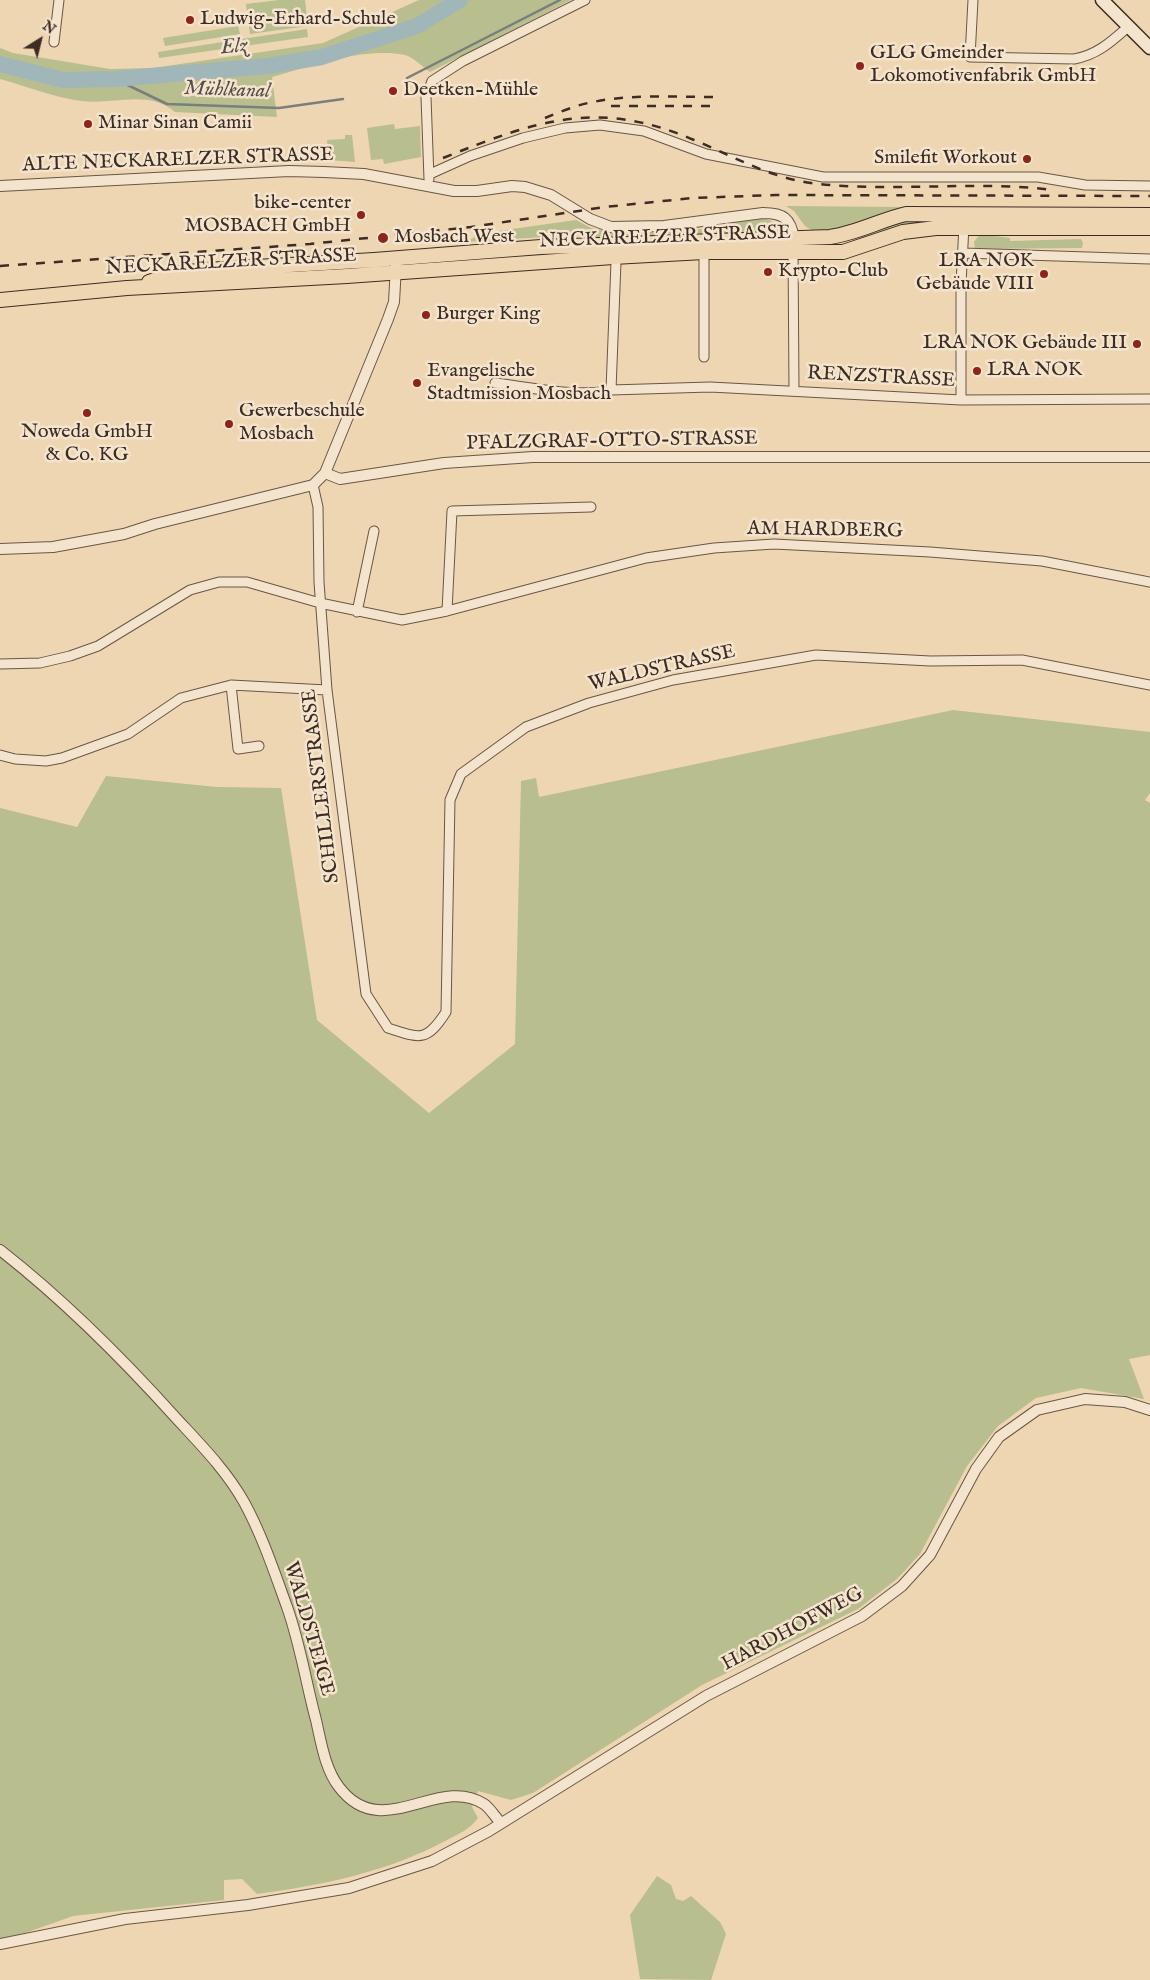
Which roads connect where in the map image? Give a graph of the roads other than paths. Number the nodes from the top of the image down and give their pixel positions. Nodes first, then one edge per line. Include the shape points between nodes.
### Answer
1 (59, 0) edge
2 (585, 0) edge
3 (973, 0) edge
4 (1102, 0) edge
5 (1128, 27) junction
6 (54, 42) dead end
7 (1150, 48) edge
8 (430, 174) junction
9 (0, 186) edge
10 (428, 186) junction
11 (1150, 186) edge
12 (965, 213) junction
13 (1150, 214) edge
14 (1150, 228) edge
15 (964, 229) junction
16 (603, 244) junction
17 (704, 252) junction
18 (963, 253) junction
19 (793, 254) junction
20 (613, 257) junction
21 (396, 259) junction
22 (1150, 259) edge
23 (396, 273) junction
24 (127, 288) junction
25 (0, 300) edge
26 (704, 357) dead end
27 (495, 383) dead end
28 (611, 390) junction
29 (794, 391) junction
30 (1150, 399) edge
31 (961, 400) junction
32 (1150, 457) edge
33 (325, 473) junction
34 (313, 485) junction
35 (591, 507) dead end
36 (374, 531) dead end
37 (0, 549) edge
38 (1150, 582) edge
39 (320, 604) junction
40 (447, 611) junction
41 (357, 612) junction
42 (0, 664) edge
43 (230, 685) junction
44 (1150, 685) edge
45 (327, 690) junction
46 (259, 746) dead end
47 (0, 755) edge
48 (434, 1031) joint
49 (0, 1250) edge
50 (1150, 1410) edge
51 (501, 1823) junction
52 (0, 1944) edge

1 - 6 street
2 - 8 street via 463,61 432,81 426,97
3 - 5 street via 970,57 1074,60 1102,50
4 - 5 main road
5 - 7 main road
8 - 10 street
8 - 11 street via 523,138 565,128 600,125 644,131 706,154 824,177 1038,177 1085,185
9 - 10 street, ALTE NECKARELZER STRASSE via 289,171 364,174
10 - 19 street, ALTE NECKARELZER STRASSE via 477,191 525,187 550,195 601,224 618,227 664,226 763,213 778,214 790,224
12 - 13 main road
12 - 15 street
12 - 19 main road via 906,214
14 - 15 main road, NECKARELZER STRASSE
15 - 18 street
15 - 19 main road, NECKARELZER STRASSE via 914,230 843,252
16 - 19 main road
16 - 20 street
16 - 21 main road
17 - 19 main road, NECKARELZER STRASSE
17 - 20 main road, NECKARELZER STRASSE
17 - 26 street
18 - 22 street
18 - 31 street
19 - 29 street
20 - 23 main road, NECKARELZER STRASSE
20 - 28 street via 616,280
21 - 23 street
21 - 24 main road via 206,270 174,274
23 - 24 main road, NECKARELZER STRASSE
23 - 33 street via 394,302
24 - 25 main road, NECKARELZER STRASSE
27 - 28 street, RENZSTRASSE via 570,391
28 - 29 street, RENZSTRASSE via 710,387
29 - 31 street, RENZSTRASSE
30 - 31 street, RENZSTRASSE
32 - 33 street, PFALZGRAF-OTTO-STRASSE via 533,457 444,463 340,479
33 - 34 street
34 - 37 street via 114,536 53,547
34 - 39 street, SCHILLERSTRASSE via 318,507
35 - 40 street via 452,511
36 - 41 street
38 - 40 street, AM HARDBERG via 1042,561 774,544 714,548 646,558
39 - 41 street, AM HARDBERG
39 - 42 street, AM HARDBERG via 262,585 219,582 190,590 98,646 40,663
39 - 45 street, SCHILLERSTRASSE
40 - 41 street, AM HARDBERG via 402,620
43 - 45 street
43 - 46 street via 238,749
43 - 47 street via 181,698 128,734 62,758 46,761
44 - 48 street, WALDSTRASSE via 1022,660 930,661 816,656 673,680 589,702 526,727 461,774 450,800 446,1012
45 - 48 street, SCHILLERSTRASSE via 366,994 388,1028 412,1035
49 - 51 street, WALDSTEIGE via 33,1276 131,1368 219,1465 244,1502 269,1555 291,1618 323,1753 338,1786 356,1803 379,1810 415,1806 447,1796 462,1797 484,1804
50 - 51 street, HARDHOFWEG via 1125,1402 1084,1399 1036,1410 999,1437 976,1468 930,1555 902,1586 862,1616 706,1696
51 - 52 street, HARDHOFWEG via 432,1860 349,1888 125,1919

